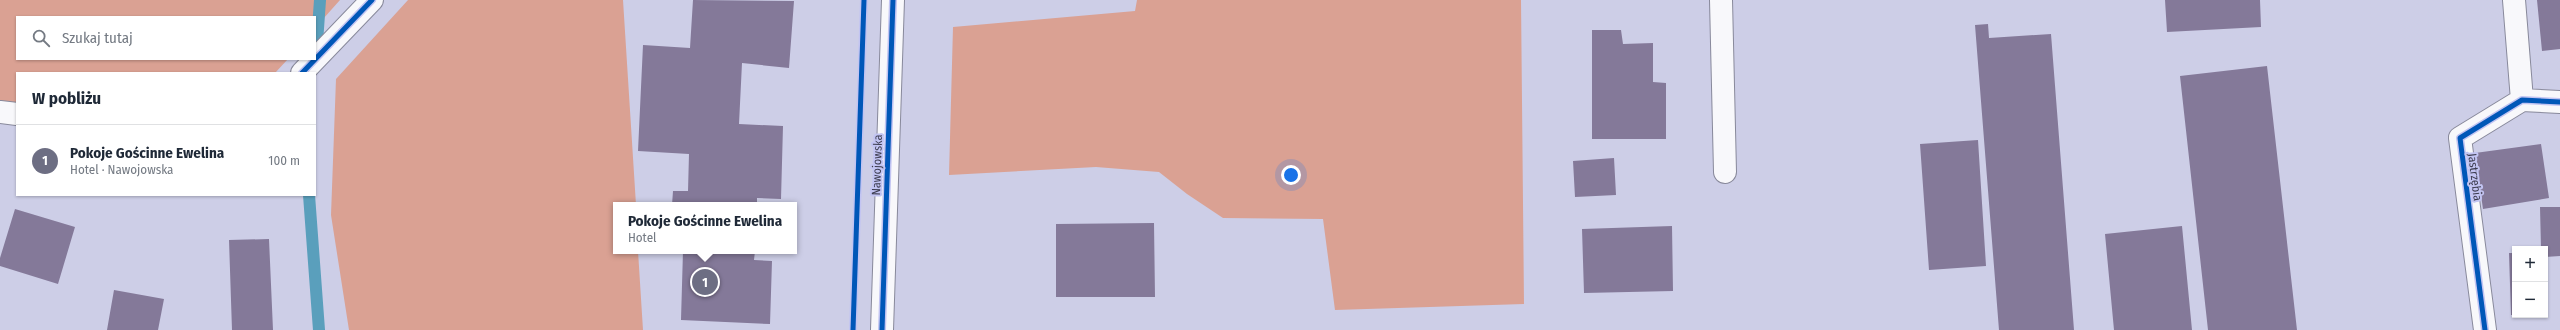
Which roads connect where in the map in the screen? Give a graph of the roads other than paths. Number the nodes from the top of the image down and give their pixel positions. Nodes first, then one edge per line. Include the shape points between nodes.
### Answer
1 (372, 0) edge
2 (893, 0) edge
3 (1721, 0) edge
4 (2514, 0) edge
5 (316, 59) edge
6 (315, 60) edge
7 (303, 72) edge
8 (2522, 100) junction
9 (2560, 102) edge
10 (0, 112) edge
11 (16, 114) edge
12 (1725, 172) dead end
13 (882, 330) edge
14 (2485, 330) edge

1 - 5 street
2 - 13 street, Nawojowska
3 - 12 street
4 - 8 street
6 - 7 street
8 - 9 street
8 - 14 street, Jastrzębia via 2460,138
10 - 11 street

